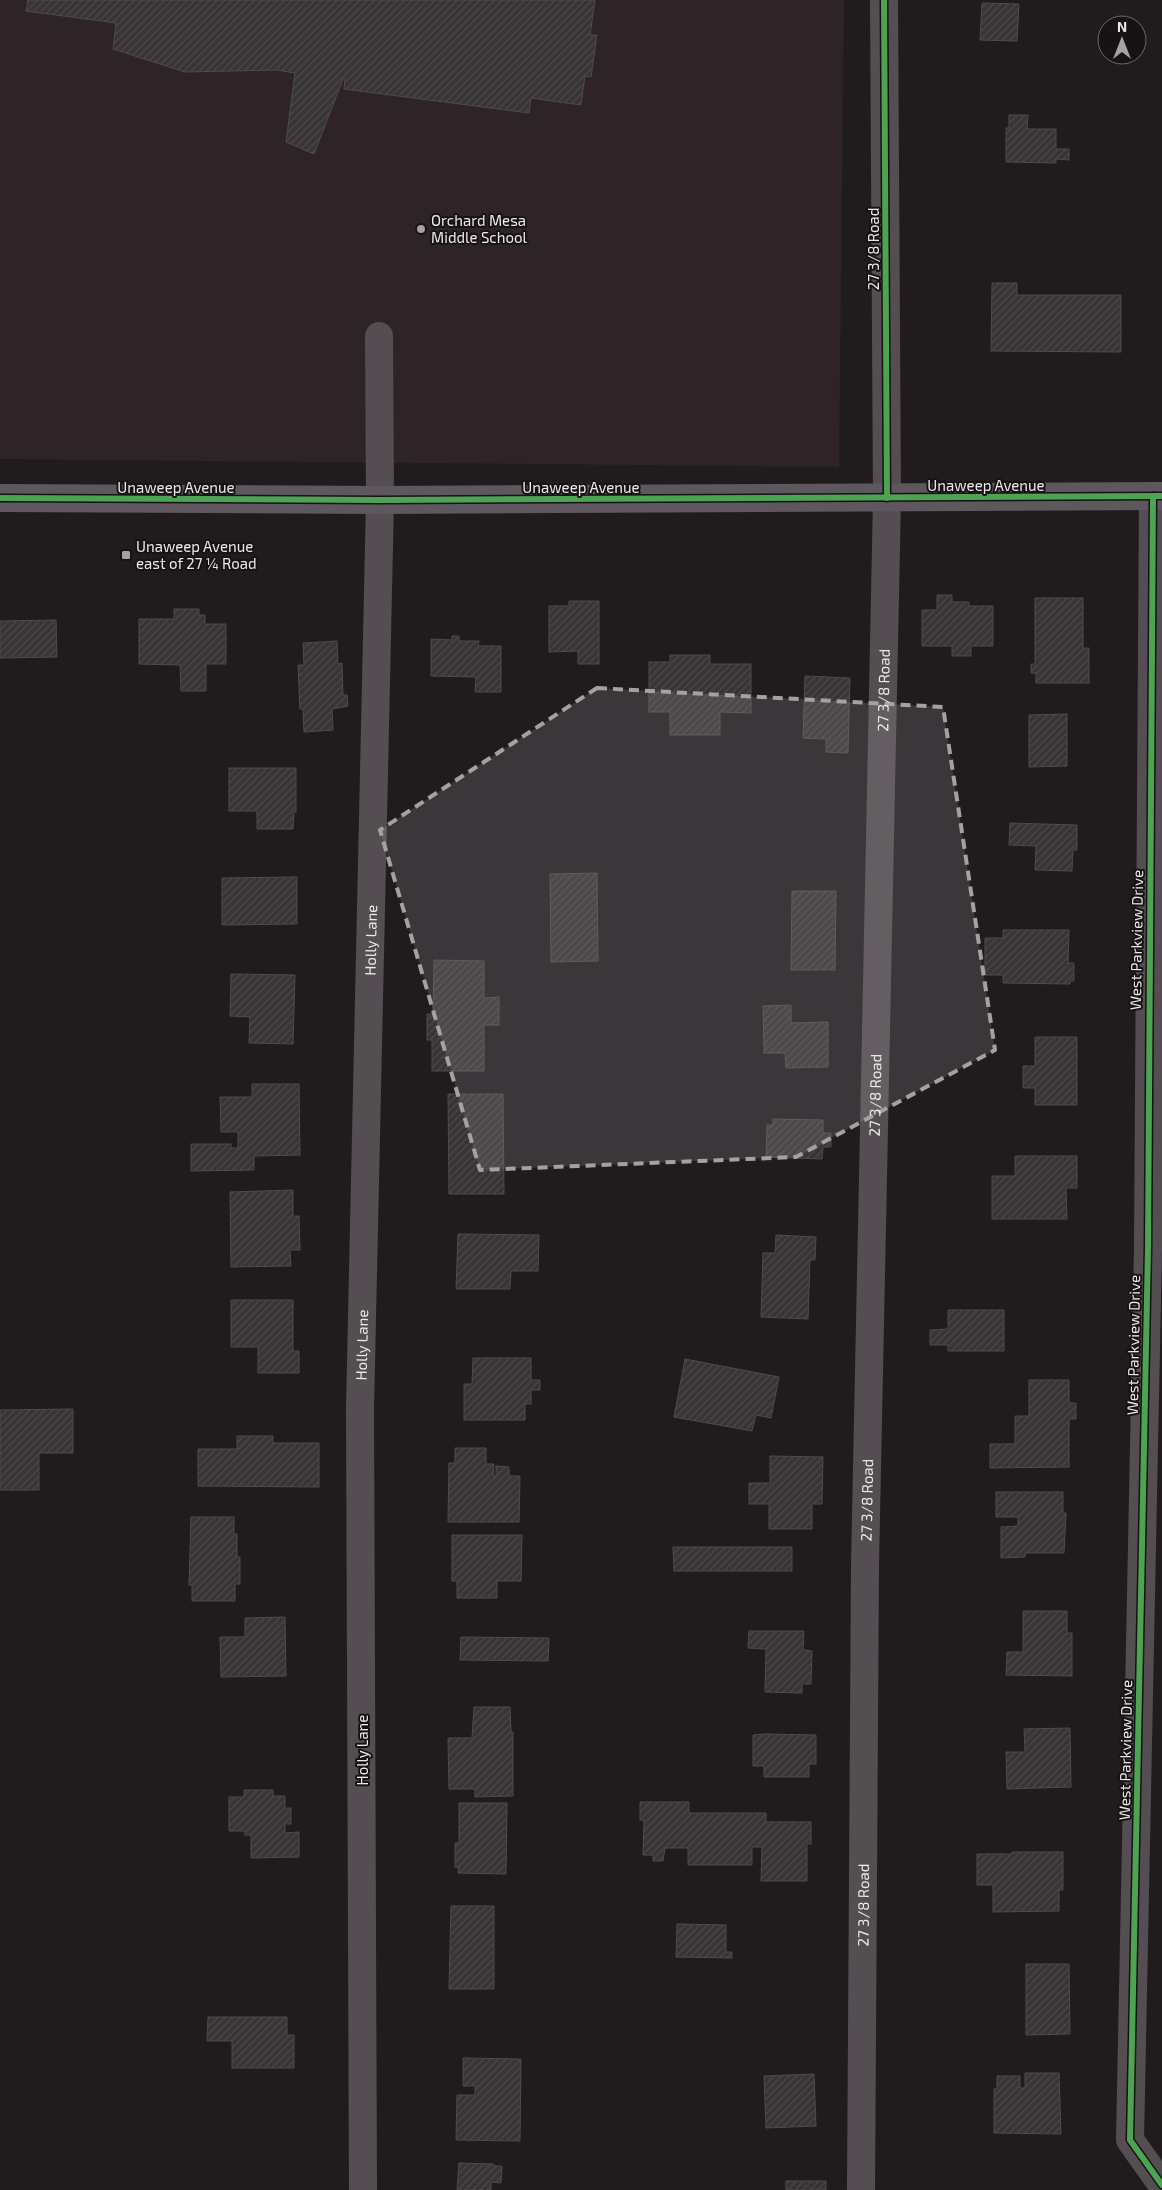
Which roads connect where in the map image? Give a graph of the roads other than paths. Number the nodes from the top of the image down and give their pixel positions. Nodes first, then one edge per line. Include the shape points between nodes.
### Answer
1 (884, 0) edge
2 (379, 336) dead end
3 (1158, 496) edge
4 (0, 498) edge
5 (887, 498) junction
6 (380, 500) junction
7 (1155, 1101) edge
8 (1154, 1350) edge
9 (1162, 2185) edge
10 (363, 2190) edge
11 (861, 2190) edge

1 - 5 street, 27 3/8 Road
2 - 6 street, Holly Lane
3 - 5 main road, Unaweep Avenue
3 - 7 street, West Parkview Drive
4 - 6 main road, Unaweep Avenue
5 - 6 main road, Unaweep Avenue
5 - 11 street, 27 3/8 Road via 866,1555
6 - 10 street, Holly Lane via 360,1408
7 - 8 street, West Parkview Drive
8 - 9 street, West Parkview Drive via 1130,2140

